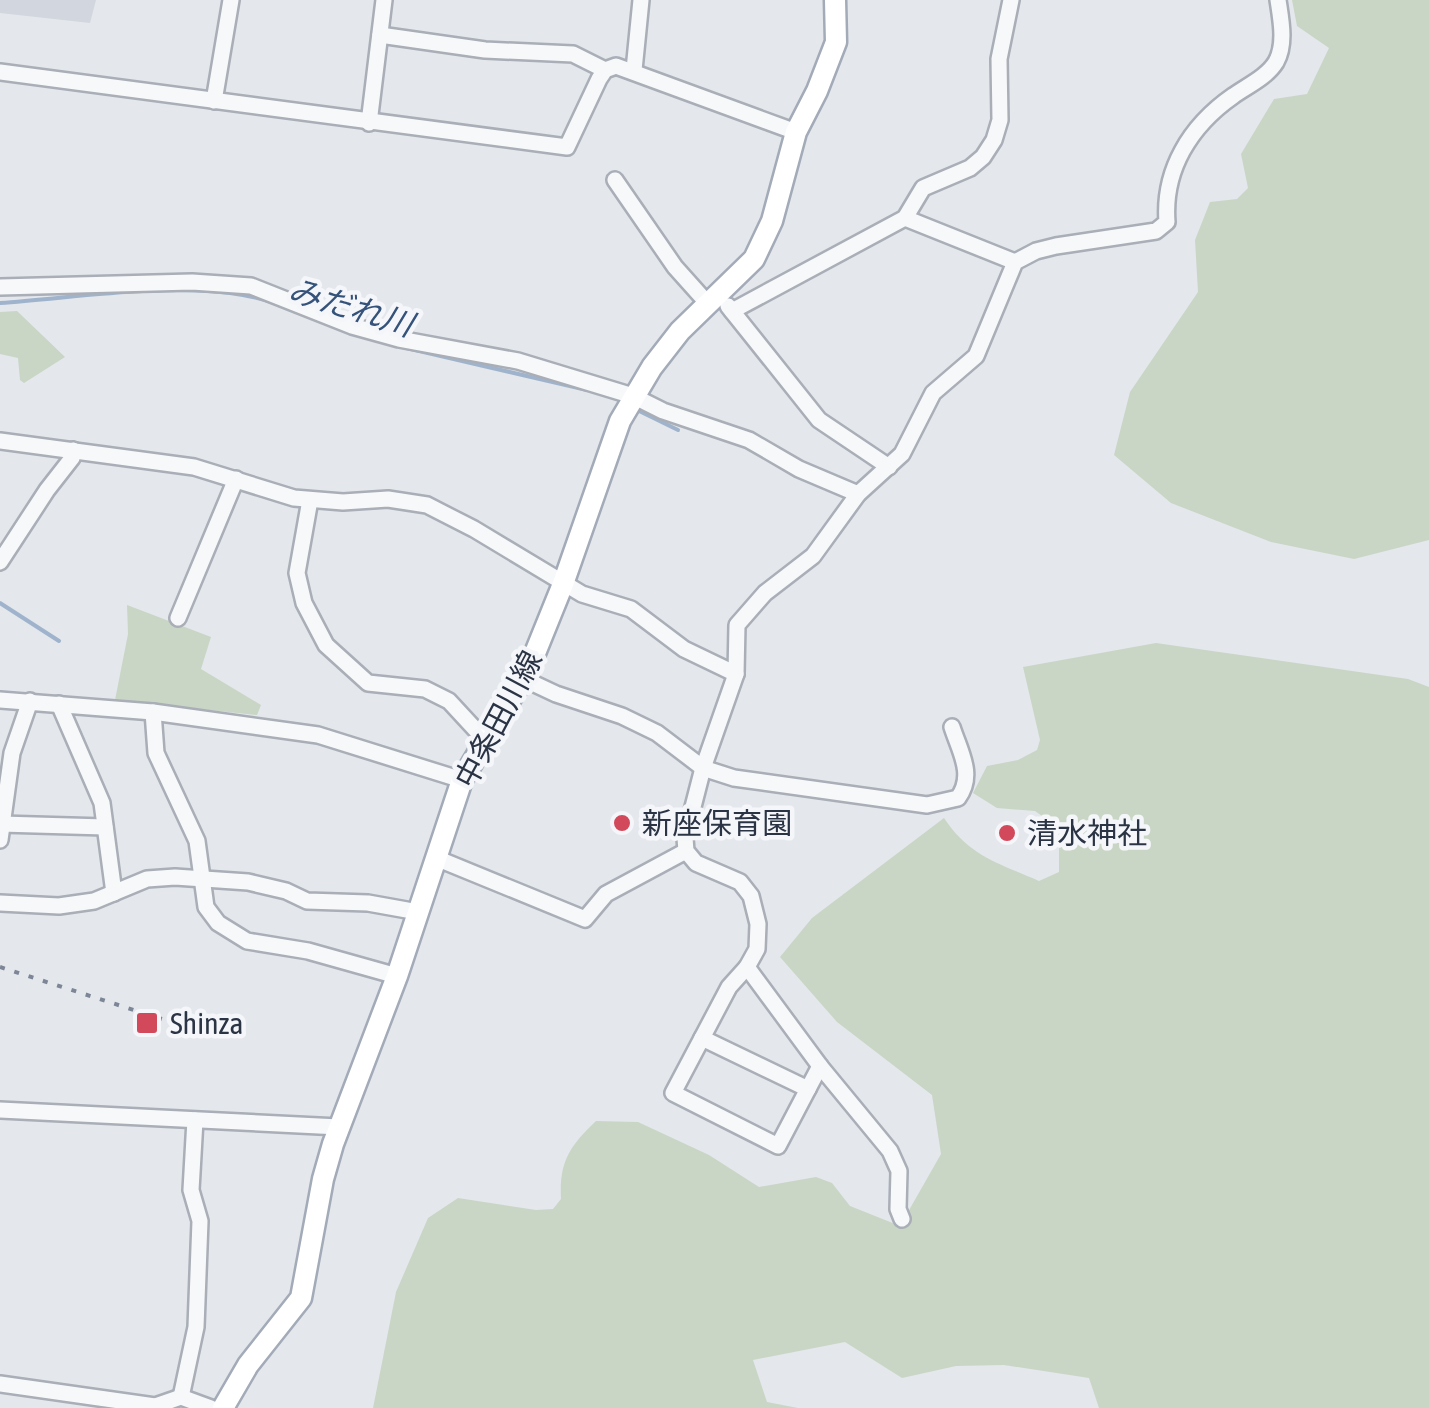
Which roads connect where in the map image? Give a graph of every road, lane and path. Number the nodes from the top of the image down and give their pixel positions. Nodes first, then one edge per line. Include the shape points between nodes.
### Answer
1 (231, 0) edge
2 (384, 0) edge
3 (641, 0) edge
4 (836, 0) edge
5 (1011, 0) edge
6 (1278, 0) edge
7 (380, 35) junction
8 (605, 70) junction
9 (634, 70) junction
10 (0, 72) edge
11 (214, 101) junction
12 (369, 123) junction
13 (796, 132) junction
14 (615, 180) dead end
15 (905, 218) junction
16 (1015, 262) junction
17 (0, 287) edge
18 (720, 304) junction
19 (633, 396) junction
20 (0, 441) edge
21 (73, 450) junction
22 (889, 467) junction
23 (236, 478) junction
24 (858, 494) junction
25 (310, 500) junction
26 (0, 562) edge
27 (563, 584) junction
28 (178, 618) dead end
29 (736, 674) junction
30 (524, 678) junction
31 (0, 700) edge
32 (30, 702) junction
33 (59, 704) junction
34 (153, 712) junction
35 (952, 728) dead end
36 (486, 742) junction
37 (703, 768) junction
38 (462, 780) junction
39 (1, 825) edge
40 (105, 827) junction
41 (686, 850) junction
42 (436, 858) junction
43 (204, 882) junction
44 (114, 892) junction
45 (0, 903) edge
46 (418, 912) junction
47 (747, 967) junction
48 (397, 976) junction
49 (702, 1038) junction
50 (820, 1066) junction
51 (808, 1089) junction
52 (0, 1110) edge
53 (195, 1120) junction
54 (339, 1127) junction
55 (902, 1220) dead end
56 (0, 1384) edge
57 (181, 1397) junction
58 (211, 1408) edge
59 (223, 1408) edge

1 - 11 street
2 - 7 street
3 - 9 street
4 - 13 main road, 中条田川線 via 836,42
5 - 15 street via 994,140 970,168 924,188
6 - 16 street via 1278,59 1215,109 1183,149 1168,180 1167,222 1156,231 1056,246
7 - 8 street via 572,54
7 - 12 street
8 - 9 street
8 - 12 street via 568,147
9 - 13 street
10 - 11 street
11 - 12 street
13 - 18 main road, 中条田川線 via 772,222
14 - 18 street via 675,267
15 - 16 street
15 - 18 street
16 - 22 street via 976,356 934,392
17 - 19 street via 251,286 352,326 518,361
18 - 19 main road, 中条田川線 via 680,330
18 - 22 street via 818,420
19 - 24 street via 748,440
19 - 27 main road, 中条田川線
20 - 21 street
21 - 23 street
21 - 26 street
22 - 24 street
23 - 25 street
23 - 28 street
24 - 29 street via 813,556 737,624
25 - 27 street via 426,505
25 - 36 street via 297,573 326,645 368,683 425,689 450,702
27 - 29 street via 631,609 684,649
27 - 30 main road, 中条田川線
29 - 37 street
30 - 36 main road, 中条田川線
30 - 37 street via 657,733
31 - 32 street
32 - 33 street
32 - 39 street via 12,753
33 - 34 street
33 - 40 street via 102,803
34 - 38 street via 318,735
34 - 43 street via 156,753 197,841
35 - 37 street via 967,786 958,798 937,805 734,778
36 - 38 main road, 中条田川線
37 - 41 street
38 - 42 main road, 中条田川線
39 - 40 street
40 - 44 street
41 - 42 street via 606,894 584,919
41 - 47 street via 752,896 757,949
42 - 46 main road, 中条田川線
43 - 44 street via 147,880
43 - 46 street via 248,882 307,901
43 - 48 street via 206,907 247,941
44 - 45 street via 59,906
46 - 48 main road, 中条田川線
47 - 49 street
47 - 50 street
48 - 54 main road, 中条田川線
49 - 51 street
49 - 51 street via 672,1093 778,1146
50 - 51 street
50 - 55 street via 890,1150 899,1171
52 - 53 street
53 - 54 street
53 - 57 street via 196,1327
54 - 59 main road, 中条田川線 via 322,1179 301,1298
56 - 57 street via 155,1406
57 - 58 street

